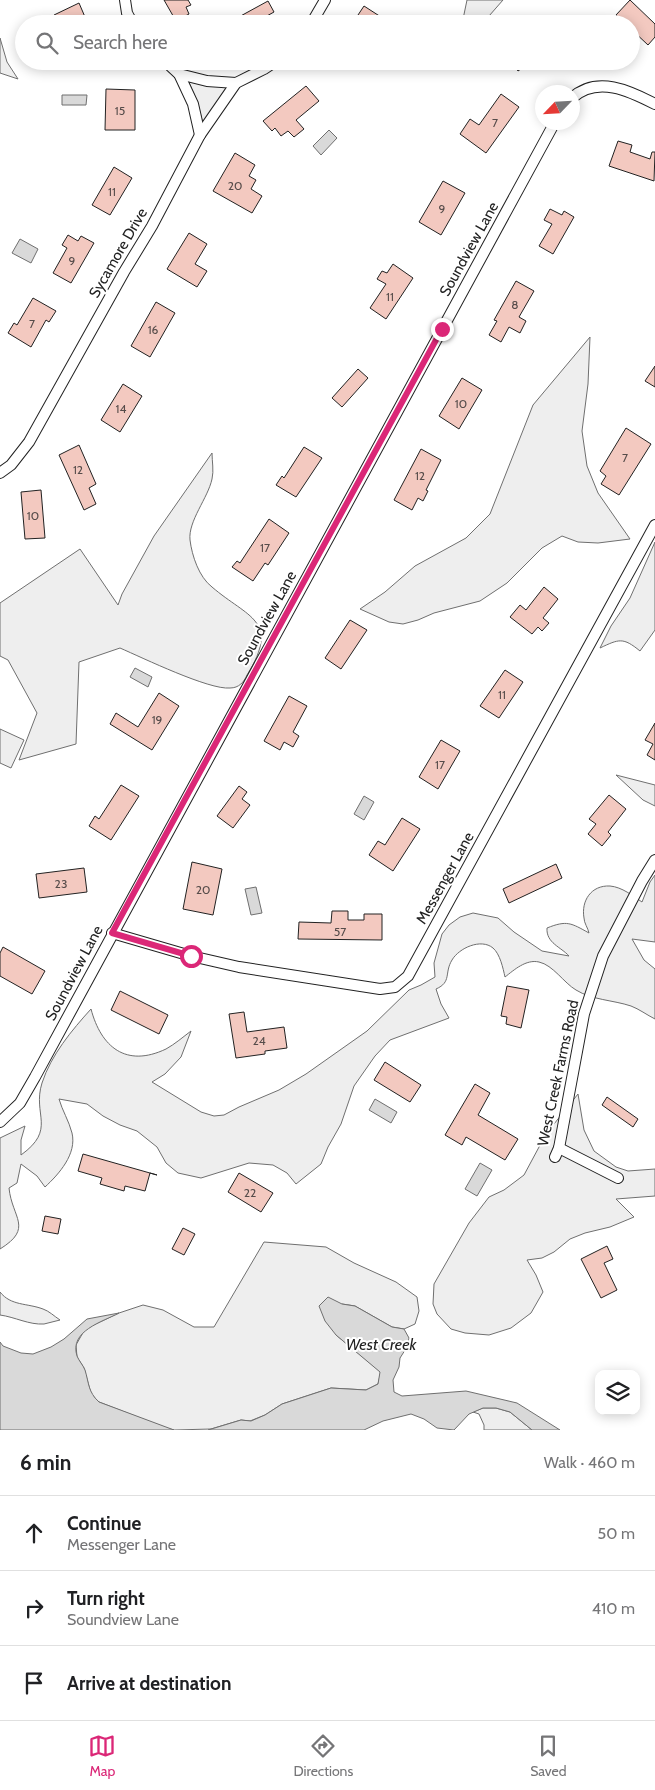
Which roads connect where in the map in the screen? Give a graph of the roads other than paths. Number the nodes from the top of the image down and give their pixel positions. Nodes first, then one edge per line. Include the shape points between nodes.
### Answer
1 (125, 0) edge
2 (325, 0) edge
3 (128, 15) edge
4 (316, 15) edge
5 (175, 70) edge
6 (262, 70) edge
7 (179, 74) junction
8 (236, 83) junction
9 (580, 93) edge
10 (655, 104) edge
11 (552, 130) edge
12 (200, 135) junction
13 (0, 473) edge
14 (655, 525) edge
15 (655, 860) edge
16 (112, 933) junction
17 (0, 1122) edge
18 (618, 1178) dead end

1 - 3 street
2 - 4 street
5 - 7 street
6 - 8 street, Sycamore Drive
7 - 8 street via 207,81
7 - 12 street via 193,104
8 - 12 street, Sycamore Drive
9 - 10 street via 588,88 622,88
11 - 16 street, Soundview Lane
12 - 13 street, Sycamore Drive via 29,442 11,465
14 - 16 street, Messenger Lane via 408,976 395,987 380,989 239,967
15 - 18 street, West Creek Farms Road via 603,956 584,1014 557,1153
16 - 17 street, Soundview Lane via 20,1103

